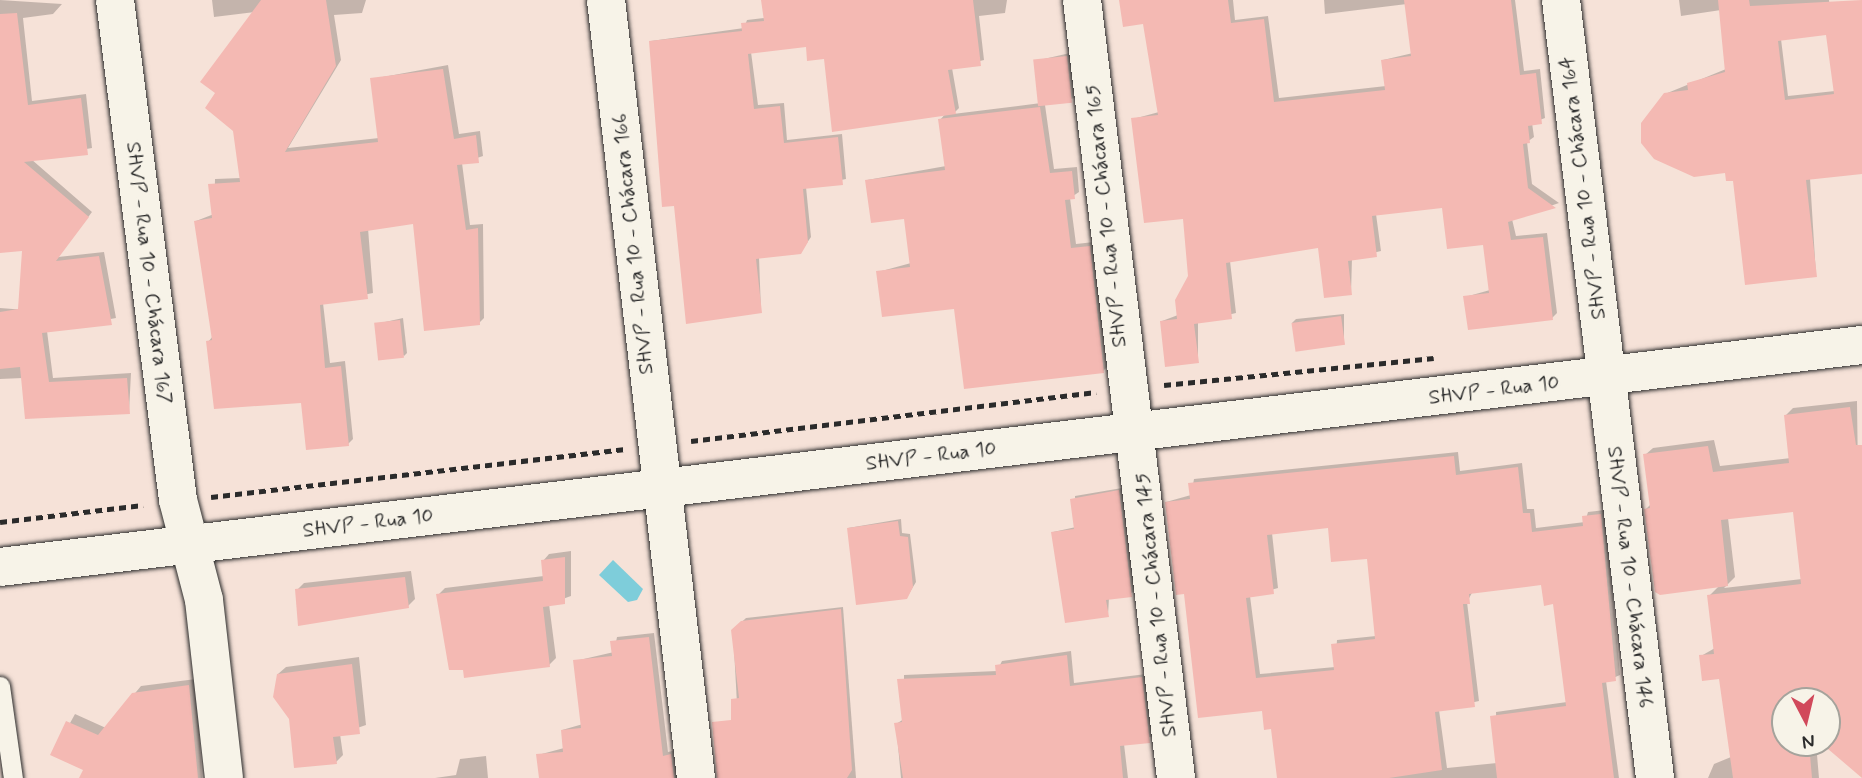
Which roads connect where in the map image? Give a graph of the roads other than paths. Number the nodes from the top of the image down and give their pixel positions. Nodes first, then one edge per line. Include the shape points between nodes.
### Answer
1 (115, 0) edge
2 (606, 0) edge
3 (1082, 0) edge
4 (1561, 0) edge
5 (1862, 345) edge
6 (1606, 377) junction
7 (1135, 431) junction
8 (660, 488) junction
9 (190, 544) junction
10 (0, 568) edge
11 (0, 686) edge
12 (13, 778) edge
13 (224, 778) edge
14 (696, 778) edge
15 (1176, 778) edge
16 (1655, 778) edge

1 - 9 street, SHVP - Rua 10 - Chácara 167 via 178,500
2 - 8 street, SHVP - Rua 10 - Chácara 166
3 - 7 street, SHVP - Rua 10 - Chácara 165
4 - 6 street, SHVP - Rua 10 - Chácara 164
5 - 6 street, SHVP - Rua 10
6 - 7 street, SHVP - Rua 10
6 - 16 street, SHVP - Rua 10 - Chácara 146
7 - 8 street, SHVP - Rua 10
7 - 15 street, SHVP - Rua 10 - Chácara 145
8 - 9 street, SHVP - Rua 10
8 - 14 street, SHVP - Rua 10 - Chácara 166
9 - 10 street, SHVP - Rua 10
9 - 13 street, SHVP - Rua 10 - Chácara 167 via 204,600
11 - 12 lane

